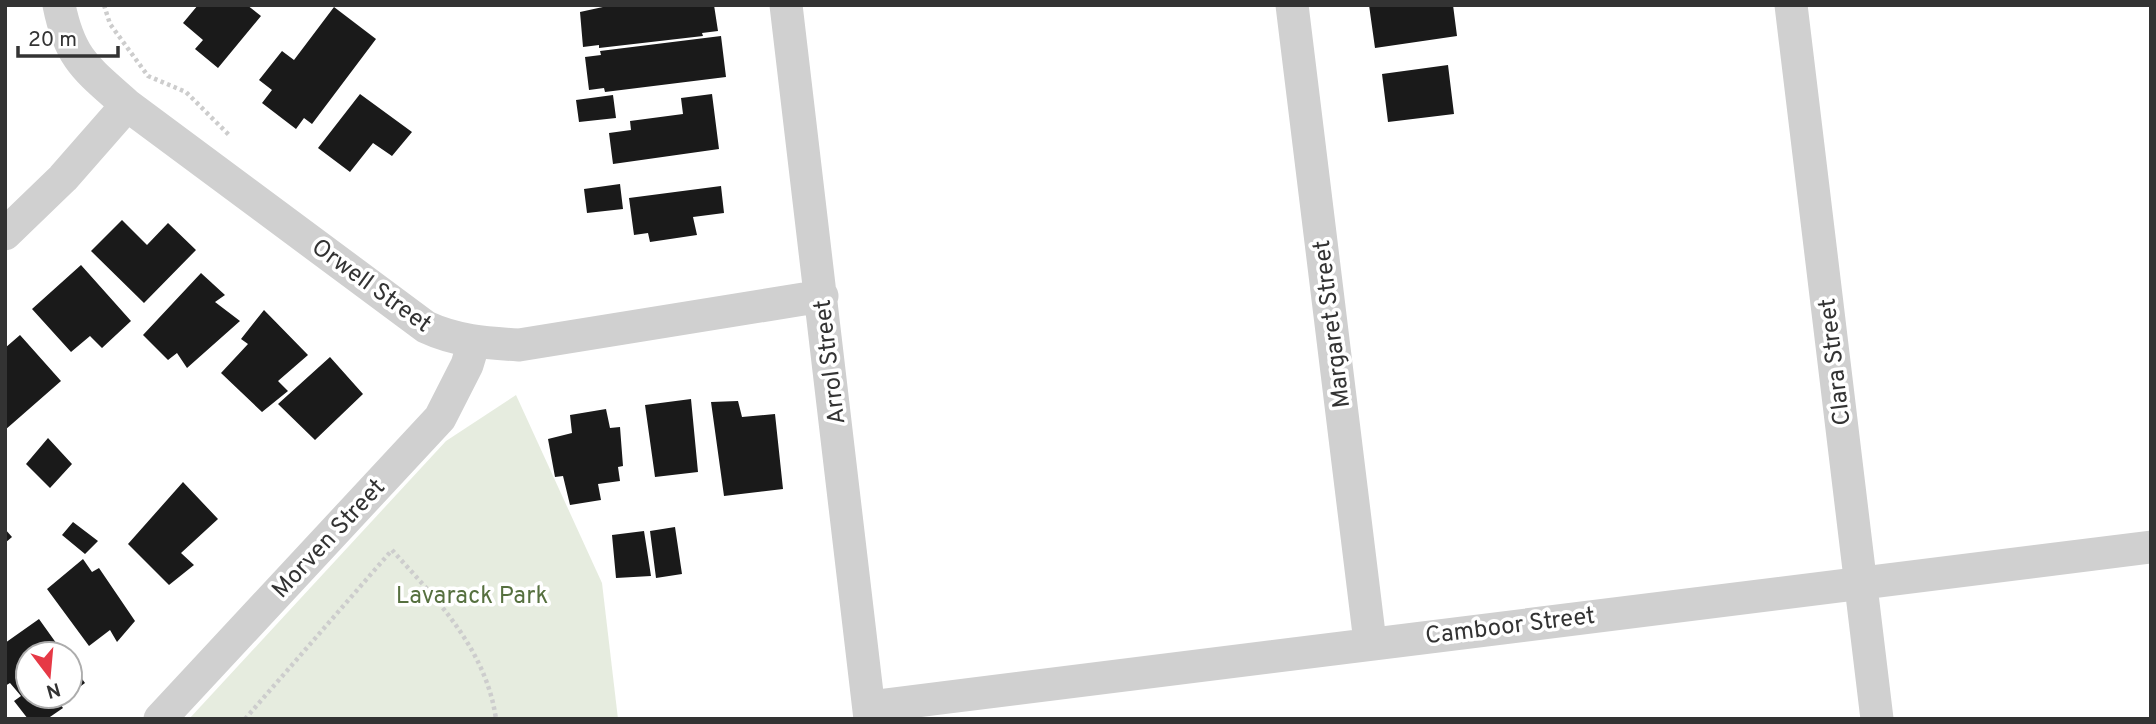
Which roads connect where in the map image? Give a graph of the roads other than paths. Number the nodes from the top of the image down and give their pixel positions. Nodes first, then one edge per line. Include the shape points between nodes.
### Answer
1 (59, 5) edge
2 (786, 5) edge
3 (1292, 5) edge
4 (1791, 5) edge
5 (127, 106) junction
6 (5, 234) edge
7 (822, 296) junction
8 (474, 342) junction
9 (2151, 547) edge
10 (1860, 583) junction
11 (1370, 642) junction
12 (869, 713) edge
13 (160, 719) edge
14 (1877, 719) edge

1 - 5 street, Orwell Street via 67,41 85,68
2 - 7 street, Arrol Street
3 - 11 street, Margaret Street
4 - 10 street, Clara Street
5 - 6 street
5 - 8 street, Orwell Street via 426,327 446,337
7 - 8 street, Orwell Street via 519,345
7 - 12 street, Arrol Street
8 - 13 street, Morven Street via 440,418
9 - 10 street, Camboor Street
10 - 11 street, Camboor Street
10 - 14 street, Clara Street
11 - 12 street, Camboor Street

